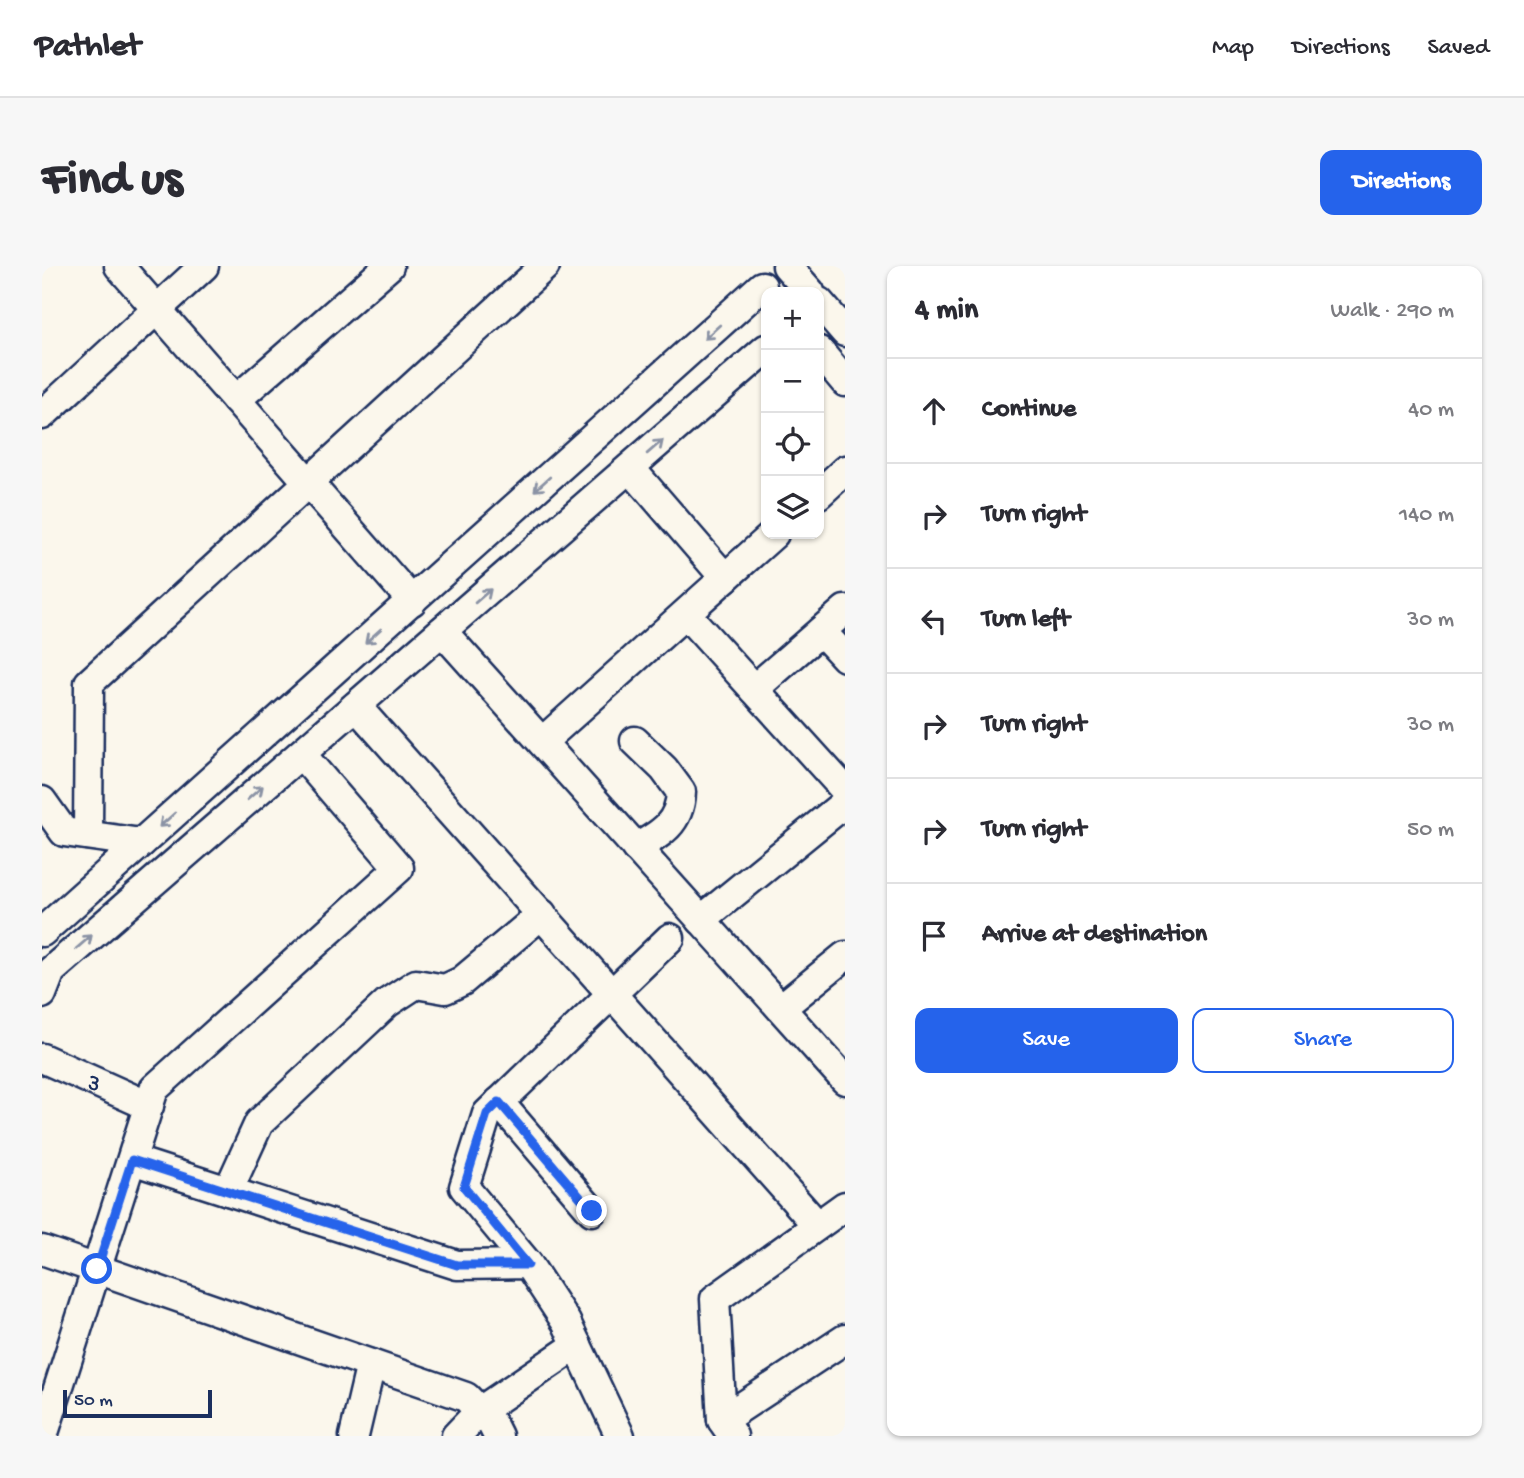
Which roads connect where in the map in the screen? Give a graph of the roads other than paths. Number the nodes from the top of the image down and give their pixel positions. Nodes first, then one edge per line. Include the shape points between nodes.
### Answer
1 (119, 266) edge
2 (204, 266) edge
3 (390, 266) edge
4 (545, 266) edge
5 (787, 266) edge
6 (758, 281) edge
7 (806, 287) edge
8 (824, 308) edge
9 (156, 309) junction
10 (845, 332) edge
11 (765, 350) edge
12 (824, 357) edge
13 (845, 382) edge
14 (236, 400) junction
15 (42, 415) edge
16 (630, 468) junction
17 (845, 470) edge
18 (309, 484) junction
19 (824, 489) edge
20 (768, 539) edge
21 (725, 578) junction
22 (412, 601) junction
23 (845, 610) edge
24 (685, 614) junction
25 (442, 631) junction
26 (821, 631) junction
27 (845, 657) edge
28 (754, 689) junction
29 (356, 706) junction
30 (635, 741) dead end
31 (542, 743) junction
32 (301, 754) junction
33 (845, 790) edge
34 (42, 801) edge
35 (845, 803) edge
36 (88, 835) junction
37 (141, 843) junction
38 (636, 848) junction
39 (542, 914) junction
40 (702, 920) junction
41 (42, 932) edge
42 (670, 938) dead end
43 (845, 956) edge
44 (42, 994) edge
45 (613, 995) junction
46 (781, 1008) junction
47 (42, 1058) edge
48 (845, 1080) edge
49 (499, 1102) junction
50 (149, 1106) junction
51 (132, 1160) junction
52 (228, 1191) junction
53 (845, 1206) edge
54 (592, 1211) dead end
55 (817, 1225) junction
56 (42, 1250) edge
57 (528, 1265) junction
58 (97, 1269) junction
59 (845, 1339) edge
60 (577, 1345) junction
61 (371, 1364) junction
62 (480, 1411) junction
63 (728, 1428) edge
64 (43, 1436) edge
65 (354, 1436) edge
66 (456, 1436) edge
67 (498, 1436) edge
68 (620, 1436) edge

1 - 9 street
2 - 9 street
3 - 14 street
4 - 18 street
5 - 7 street
6 -> 22 street
8 - 10 street
9 - 14 street
9 - 15 street
16 -> 11 street
12 - 13 street
14 - 18 street
16 - 21 street
25 -> 16 street
17 - 19 street
18 - 22 street
18 - 36 street via 89,683
20 - 21 street
21 - 24 street
22 -> 37 street
23 - 26 street
24 - 28 street
24 - 31 street
25 - 29 street
25 - 31 street
26 - 27 street
26 - 28 street
28 - 33 street
29 - 32 street
29 - 39 street
30 - 38 street via 681,792 674,822
31 - 38 street
44 -> 32 street via 51,971
32 - 50 street via 399,868 154,1089
34 - 36 street via 64,832
35 - 40 street
36 - 37 street
37 - 41 street
38 - 40 street
39 - 45 street
39 - 52 street via 462,981 445,989 416,984 387,1003 259,1123
40 - 46 street
42 - 45 street
43 - 46 street
45 - 49 street
45 - 55 street
46 - 48 street
47 - 50 street, 3
49 - 54 street
49 - 57 street via 487,1114 464,1187
50 - 51 street
51 - 52 street
51 - 58 street
52 - 57 street via 457,1265
53 - 55 street
55 - 63 street via 715,1299
56 - 58 street
57 - 60 street
58 - 61 street
58 - 64 street
59 - 63 street
60 - 62 street
60 - 68 street
61 - 62 street via 466,1397
61 - 65 street
62 - 66 street
62 - 67 street

